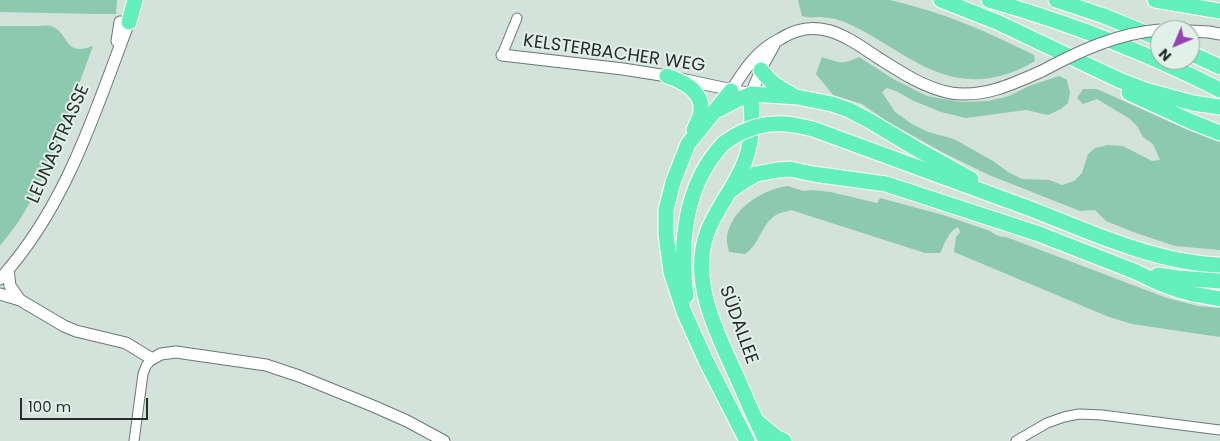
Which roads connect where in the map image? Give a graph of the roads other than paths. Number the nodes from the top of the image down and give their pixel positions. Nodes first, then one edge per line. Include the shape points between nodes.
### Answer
1 (125, 0) edge
2 (134, 0) edge
3 (941, 0) edge
4 (989, 0) edge
5 (1056, 0) edge
6 (1155, 0) edge
7 (1220, 11) edge
8 (517, 18) dead end
9 (125, 22) junction
10 (1150, 31) edge
11 (1200, 32) edge
12 (1220, 34) edge
13 (1150, 35) edge
14 (776, 41) junction
15 (502, 55) joint
16 (1200, 58) edge
17 (1220, 67) edge
18 (761, 70) junction
19 (1104, 73) junction
20 (667, 76) junction
21 (1220, 90) edge
22 (731, 91) junction
23 (750, 94) junction
24 (797, 97) junction
25 (1220, 107) edge
26 (718, 111) junction
27 (1220, 133) edge
28 (750, 139) junction
29 (688, 144) junction
30 (729, 192) junction
31 (1030, 209) junction
32 (1220, 266) edge
33 (1136, 272) junction
34 (4, 275) edge
35 (1220, 281) edge
36 (0, 294) edge
37 (1220, 299) edge
38 (20, 300) junction
39 (692, 328) junction
40 (152, 359) junction
41 (736, 420) junction
42 (756, 421) junction
43 (1220, 430) edge
44 (134, 441) edge
45 (444, 441) edge
46 (734, 441) edge
47 (747, 441) edge
48 (766, 441) edge
49 (784, 441) edge
50 (1016, 441) edge

1 - 9 highway
2 - 9 highway
3 - 19 highway via 1030,37
4 - 21 highway via 1097,35
5 - 13 highway
6 - 7 highway
8 - 15 street
9 - 34 street, LEUNASTRASSE via 111,69 54,205
10 - 14 street, bridge via 1120,37 1074,54 1009,85 972,94 952,93 921,83 829,30 802,29
11 - 12 street
14 - 18 street
14 - 22 street via 756,57
15 - 20 street, KELSTERBACHER WEG
16 - 17 highway
18 - 23 street
18 - 24 highway via 775,86
19 - 25 highway via 1146,90
19 - 27 highway via 1124,90
20 - 22 street, KELSTERBACHER WEG
20 - 29 highway via 688,86 700,102 702,109
22 - 23 street, KELSTERBACHER WEG
22 - 26 highway
23 - 24 highway
23 - 26 highway
23 - 28 highway, SÜDALLEE
24 - 31 highway via 849,110 951,169
26 - 28 highway via 734,110 743,118
26 - 29 highway
28 - 30 highway, SÜDALLEE via 746,158
29 - 39 highway via 669,198 665,223 671,272
30 - 33 highway via 756,174 778,170 886,184 1039,234
30 - 42 highway, SÜDALLEE via 707,234 702,256 703,286 716,331
31 - 32 highway via 1159,256
31 - 39 highway, bridge via 813,129 779,124 754,127 724,143 711,159 699,179 686,218 683,264
33 - 35 highway
33 - 37 highway via 1178,290
34 - 38 street
36 - 38 street
38 - 40 street via 64,326 126,343
39 - 41 highway
40 - 44 street via 143,374
40 - 45 street via 176,352 266,365 380,409
41 - 46 highway
41 - 47 highway
42 - 48 highway, SÜDALLEE
42 - 49 highway
43 - 50 street via 1079,414 1047,423

